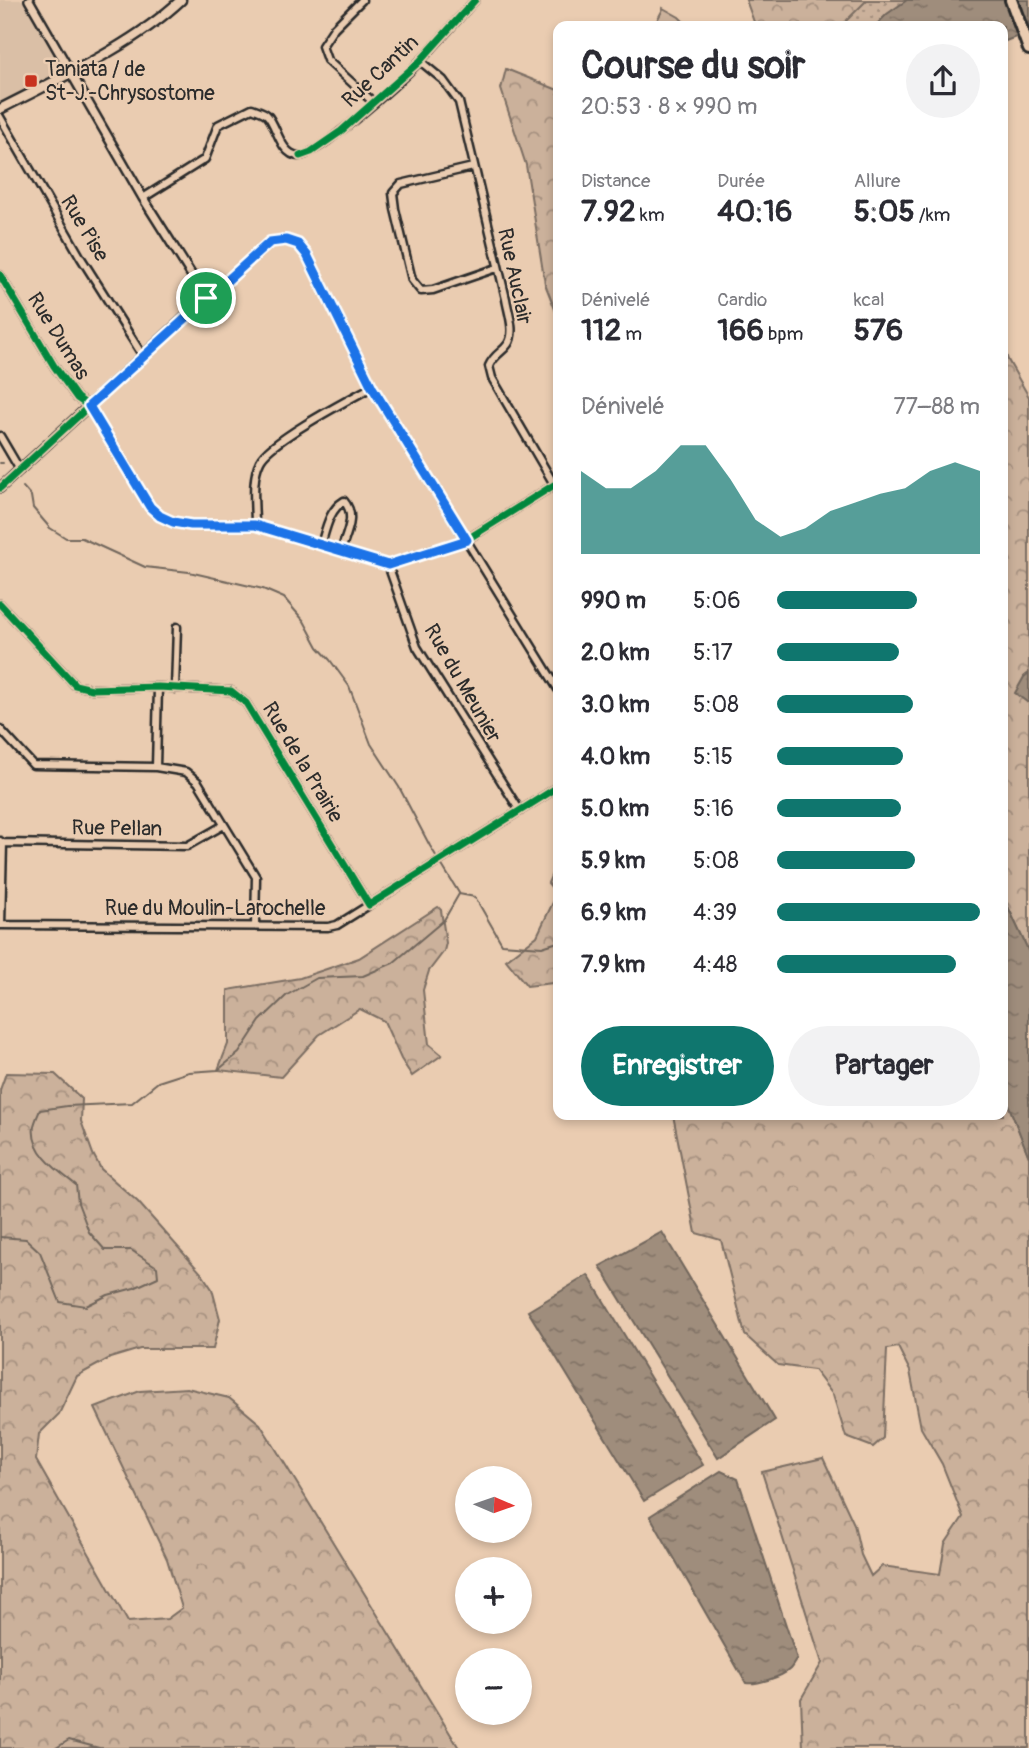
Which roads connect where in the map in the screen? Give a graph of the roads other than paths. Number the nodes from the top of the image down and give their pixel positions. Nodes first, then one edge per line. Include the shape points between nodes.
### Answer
1 (29, 0) edge
2 (181, 0) edge
3 (362, 0) edge
4 (475, 0) edge
5 (1011, 0) edge
6 (1029, 49) edge
7 (420, 61) junction
8 (71, 72) junction
9 (373, 102) junction
10 (0, 109) edge
11 (0, 117) edge
12 (473, 167) junction
13 (143, 198) junction
14 (497, 268) junction
15 (0, 275) edge
16 (206, 298) junction
17 (144, 356) junction
18 (372, 387) junction
19 (89, 406) junction
20 (0, 436) edge
21 (20, 470) junction
22 (553, 483) edge
23 (0, 488) edge
24 (553, 490) edge
25 (255, 525) junction
26 (467, 540) junction
27 (320, 545) junction
28 (341, 551) junction
29 (388, 565) junction
30 (0, 604) edge
31 (177, 627) dead end
32 (553, 681) edge
33 (158, 687) junction
34 (175, 689) junction
35 (0, 729) edge
36 (156, 767) junction
37 (553, 790) edge
38 (520, 811) junction
39 (224, 825) junction
40 (2, 842) edge
41 (369, 905) junction
42 (0, 925) edge
43 (255, 926) junction

1 - 8 street
2 - 8 main road via 135,36
3 - 9 street via 321,46 327,60
4 - 7 street, Rue Cantin
5 - 6 highway
7 - 9 street, Rue Cantin
7 - 12 street, Rue Auclair via 443,80 459,102
8 - 10 main road
8 - 13 street
9 - 13 street, Rue Cantin via 340,132 300,156 284,146 266,114 252,108 218,125 205,159
11 - 17 street, Rue Pise
12 - 14 street, Rue Auclair
12 - 14 street via 401,184 393,193 397,218 412,281 421,291
13 - 16 street
14 - 22 street, Rue Auclair via 512,331 509,344 489,366 492,378
15 - 19 street, Rue Dumas via 54,366 77,398
16 - 17 street
16 - 18 street via 270,242 298,244
17 - 19 street
18 - 25 street via 316,418 261,458 255,474
18 - 26 street
19 - 21 street
19 - 25 street, Rue Dumas via 150,507 160,516 191,525
20 - 21 street
21 - 23 street
24 - 26 street
25 - 27 street, Rue Dumas
26 - 29 street
26 - 32 street
27 - 28 street, Rue Dumas
27 - 28 street via 331,516 344,501 352,518
28 - 29 street, Rue Dumas
29 - 38 street, Rue du Meunier via 417,647
30 - 33 street, Rue de la Prairie via 75,685 92,689
31 - 34 street
33 - 34 street, Rue de la Prairie
33 - 36 street
34 - 41 street, Rue de la Prairie via 230,691 246,703
35 - 36 street via 33,765
36 - 39 street via 186,772 198,782
37 - 38 street, Rue du Moulin-Larochelle
38 - 41 street, Rue du Moulin-Larochelle
39 - 40 street, Rue Pellan via 187,846
39 - 43 street via 256,877
40 - 42 street, Rue Pellan
41 - 43 street, Rue du Moulin-Larochelle via 328,927
42 - 43 street, Rue du Moulin-Larochelle

